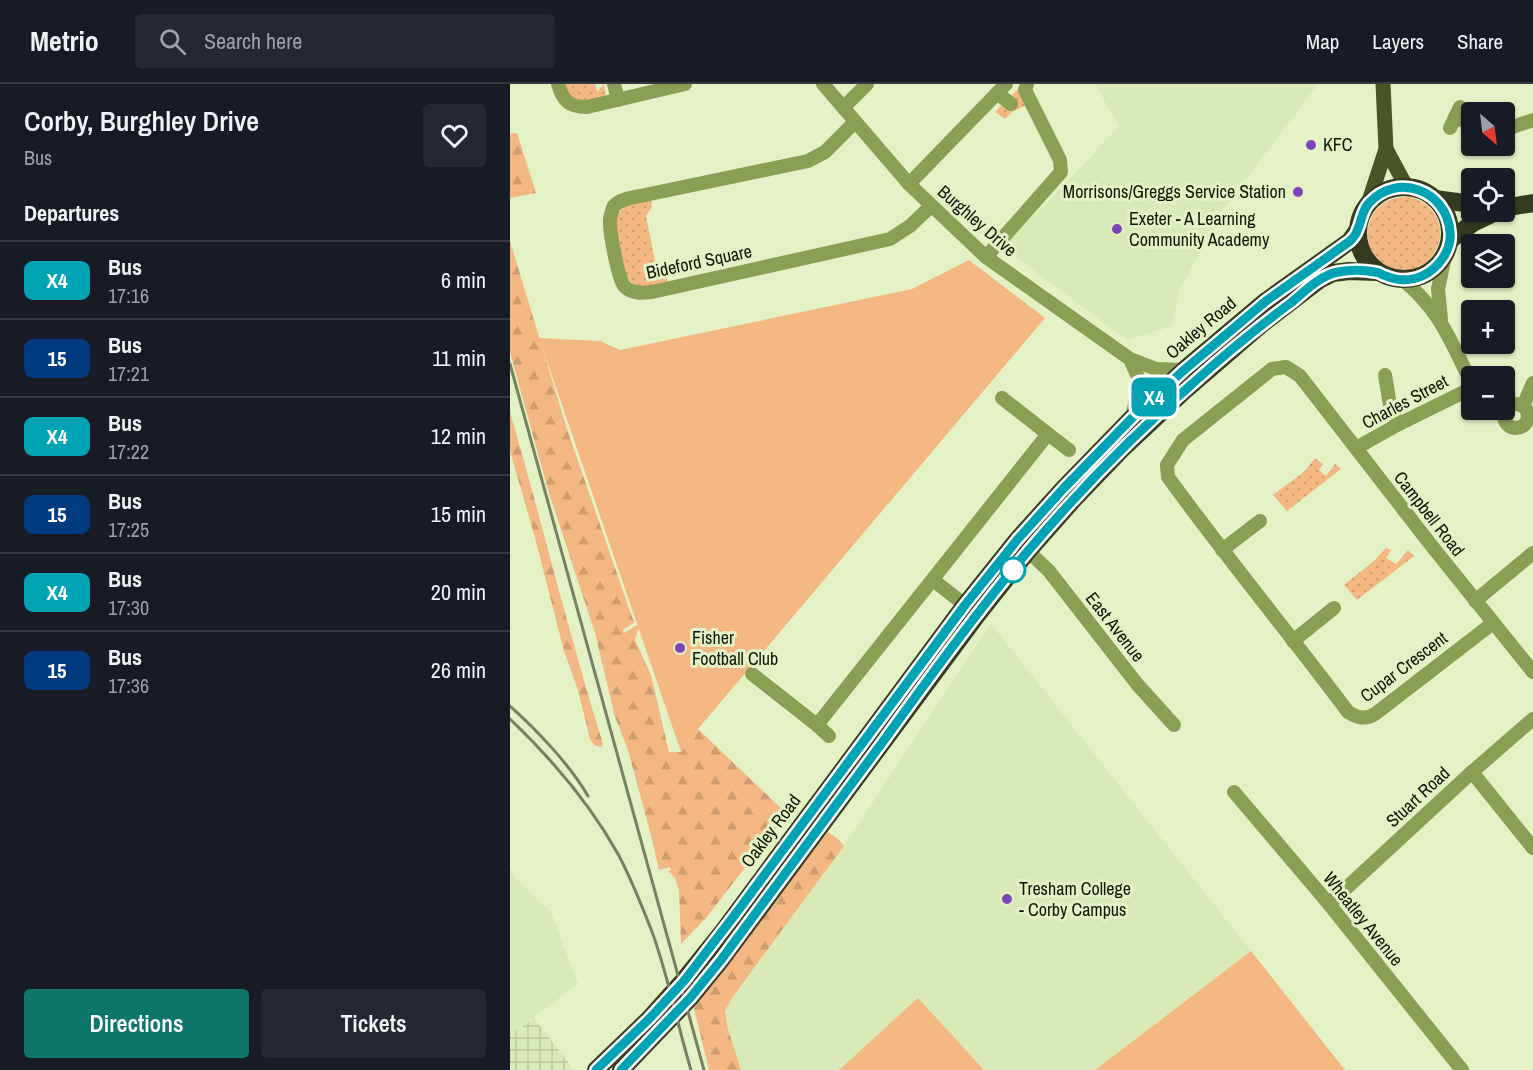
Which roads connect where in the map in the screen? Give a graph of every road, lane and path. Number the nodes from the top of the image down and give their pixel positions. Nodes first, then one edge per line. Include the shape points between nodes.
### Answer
1 (558, 84) edge
2 (614, 84) edge
3 (685, 84) edge
4 (823, 84) edge
5 (867, 84) edge
6 (1027, 84) edge
7 (1383, 84) edge
8 (1002, 88) edge
9 (618, 100) junction
10 (1011, 104) dead end
11 (844, 107) junction
12 (1455, 117) dead end
13 (1461, 120) edge
14 (1533, 120) edge
15 (855, 122) junction
16 (1515, 126) edge
17 (1386, 149) junction
18 (909, 184) junction
19 (1406, 186) junction
20 (1435, 199) junction
21 (1461, 203) edge
22 (1533, 203) edge
23 (1368, 204) junction
24 (931, 206) junction
25 (1515, 206) edge
26 (1475, 222) edge
27 (1357, 231) junction
28 (1447, 248) junction
29 (986, 257) junction
30 (1377, 272) junction
31 (1403, 280) junction
32 (1441, 321) junction
33 (1130, 359) junction
34 (1462, 366) edge
35 (1184, 370) junction
36 (1385, 375) dead end
37 (1300, 376) joint
38 (1533, 383) edge
39 (1461, 392) edge
40 (1002, 398) dead end
41 (1515, 404) edge
42 (1523, 406) junction
43 (1132, 418) junction
44 (1506, 420) edge
45 (1399, 424) junction
46 (1529, 426) edge
47 (1048, 434) junction
48 (1356, 448) junction
49 (1069, 450) dead end
50 (1260, 521) dead end
51 (1222, 550) junction
52 (1028, 551) junction
53 (1533, 553) edge
54 (933, 580) junction
55 (1475, 601) junction
56 (965, 605) junction
57 (1334, 608) dead end
58 (1493, 623) junction
59 (1293, 641) junction
60 (1533, 672) edge
61 (752, 674) dead end
62 (1533, 719) edge
63 (817, 725) junction
64 (1174, 725) dead end
65 (829, 736) dead end
66 (1472, 772) junction
67 (1234, 792) dead end
68 (1532, 845) edge
69 (1329, 904) junction
70 (596, 1070) edge
71 (621, 1070) edge
72 (1462, 1070) edge

1 - 9 street via 565,100 576,107
2 - 9 street
3 - 9 street
4 - 11 street, Burghley Drive
5 - 11 street
6 - 29 street via 1025,90 1060,160 1061,171
7 - 17 main road
8 - 10 street
8 - 18 street
11 - 15 street, Burghley Drive
12 - 13 street
14 - 16 street
15 - 18 street, Burghley Drive
15 - 24 street, Bideford Square via 825,152 808,160 645,195 615,206 610,229 622,283 632,292 652,292 890,239
17 - 19 main road
17 - 23 main road
18 - 24 street, Burghley Drive
19 - 20 highway
19 - 23 highway via 1380,194
20 - 21 highway
20 - 28 highway via 1450,230
22 - 25 highway
23 - 27 highway
24 - 29 street, Burghley Drive
26 - 28 highway
27 - 30 highway via 1365,260
27 - 35 highway, Oakley Road via 1350,241 1266,301
28 - 31 highway via 1435,268
28 - 32 street via 1438,289
29 - 33 street, Burghley Drive
30 - 31 highway
30 - 52 highway, Oakley Road via 1334,273 1269,319 1121,450
31 - 32 street via 1424,298
32 - 34 street
33 - 35 street, Burghley Drive via 1156,369
33 - 43 street via 1139,386
35 - 43 highway, Oakley Road
36 - 45 street via 1391,411
37 - 48 street, Campbell Road
37 - 51 street, Cupar Crescent via 1286,367 1272,369 1183,440 1167,465 1168,477
38 - 42 street
39 - 45 street, Charles Street
40 - 47 street
41 - 42 street
42 - 46 street
43 - 56 highway, Oakley Road via 1017,540
44 - 46 street via 1509,425
45 - 48 street, Charles Street
47 - 49 street
47 - 54 street
48 - 55 street, Campbell Road
50 - 51 street
51 - 59 street, Cupar Crescent
52 - 64 street, East Avenue via 1049,571
52 - 71 highway, Oakley Road via 721,960
53 - 55 street
54 - 56 street
54 - 63 street
55 - 58 street, Campbell Road
56 - 70 highway, Oakley Road via 684,981
57 - 59 street
58 - 59 street, Cupar Crescent via 1368,718 1348,712
58 - 60 street, Campbell Road
61 - 63 street
62 - 66 street, Stuart Road
63 - 65 street
66 - 68 street
66 - 69 street, Stuart Road
67 - 69 street, Wheatley Avenue
69 - 72 street, Wheatley Avenue

